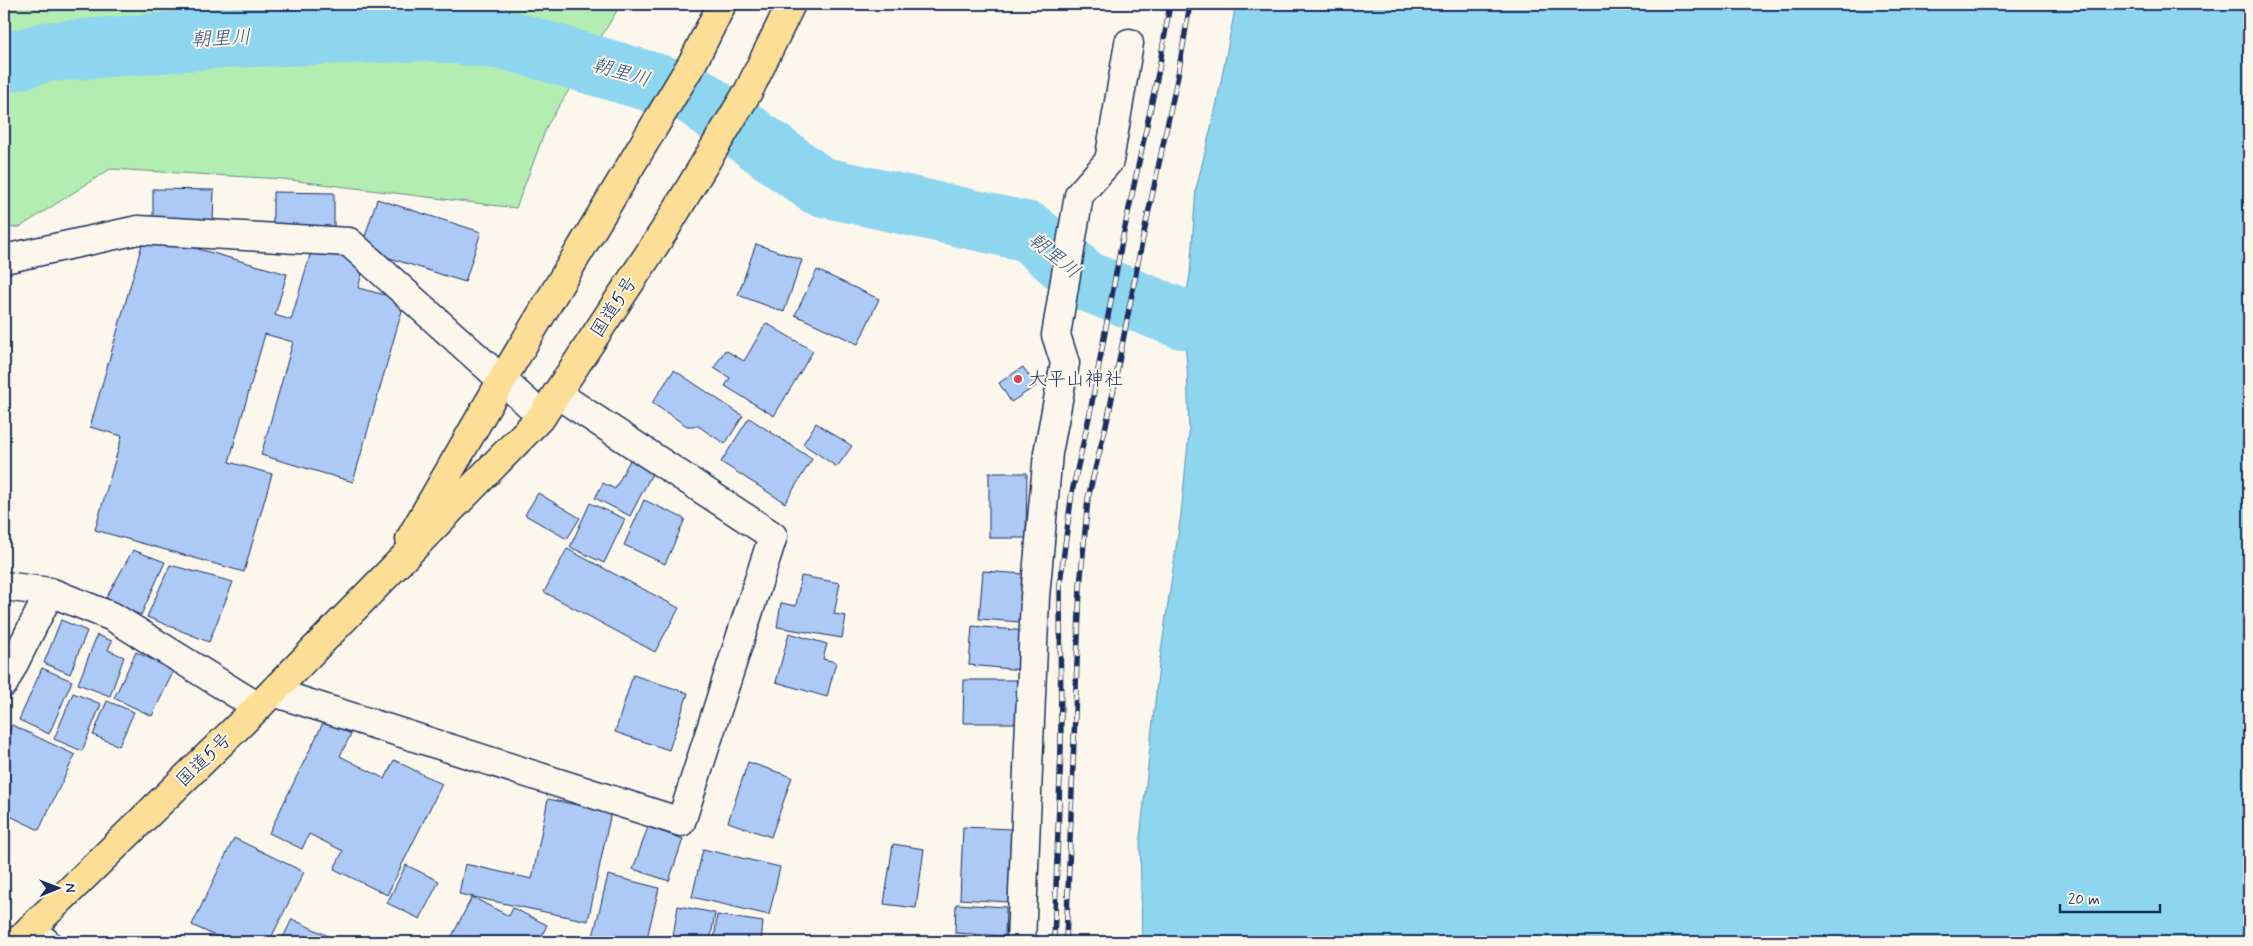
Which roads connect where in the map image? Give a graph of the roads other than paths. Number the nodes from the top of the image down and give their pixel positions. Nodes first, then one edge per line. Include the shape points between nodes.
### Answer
1 (722, 4) edge
2 (791, 4) edge
3 (1129, 43) dead end
4 (4, 259) edge
5 (502, 380) junction
6 (557, 394) junction
7 (542, 416) junction
8 (389, 574) junction
9 (4, 586) edge
10 (50, 592) junction
11 (4, 683) edge
12 (266, 699) junction
13 (31, 938) edge
14 (1021, 942) edge

1 - 5 highway, 国道5号 via 694,60
2 - 6 highway, 国道5号 via 749,90 664,232
3 - 14 street via 1109,161 1079,195 1056,335 1065,363 1048,454 1035,597
4 - 5 street via 138,230 349,242
5 - 7 street
5 - 8 highway, 国道5号
6 - 7 highway, 国道5号
6 - 12 street via 773,536 681,822
7 - 8 highway, 国道5号
8 - 12 highway, 国道5号
9 - 10 street
10 - 11 street
10 - 12 street via 113,617
12 - 13 highway, 国道5号

